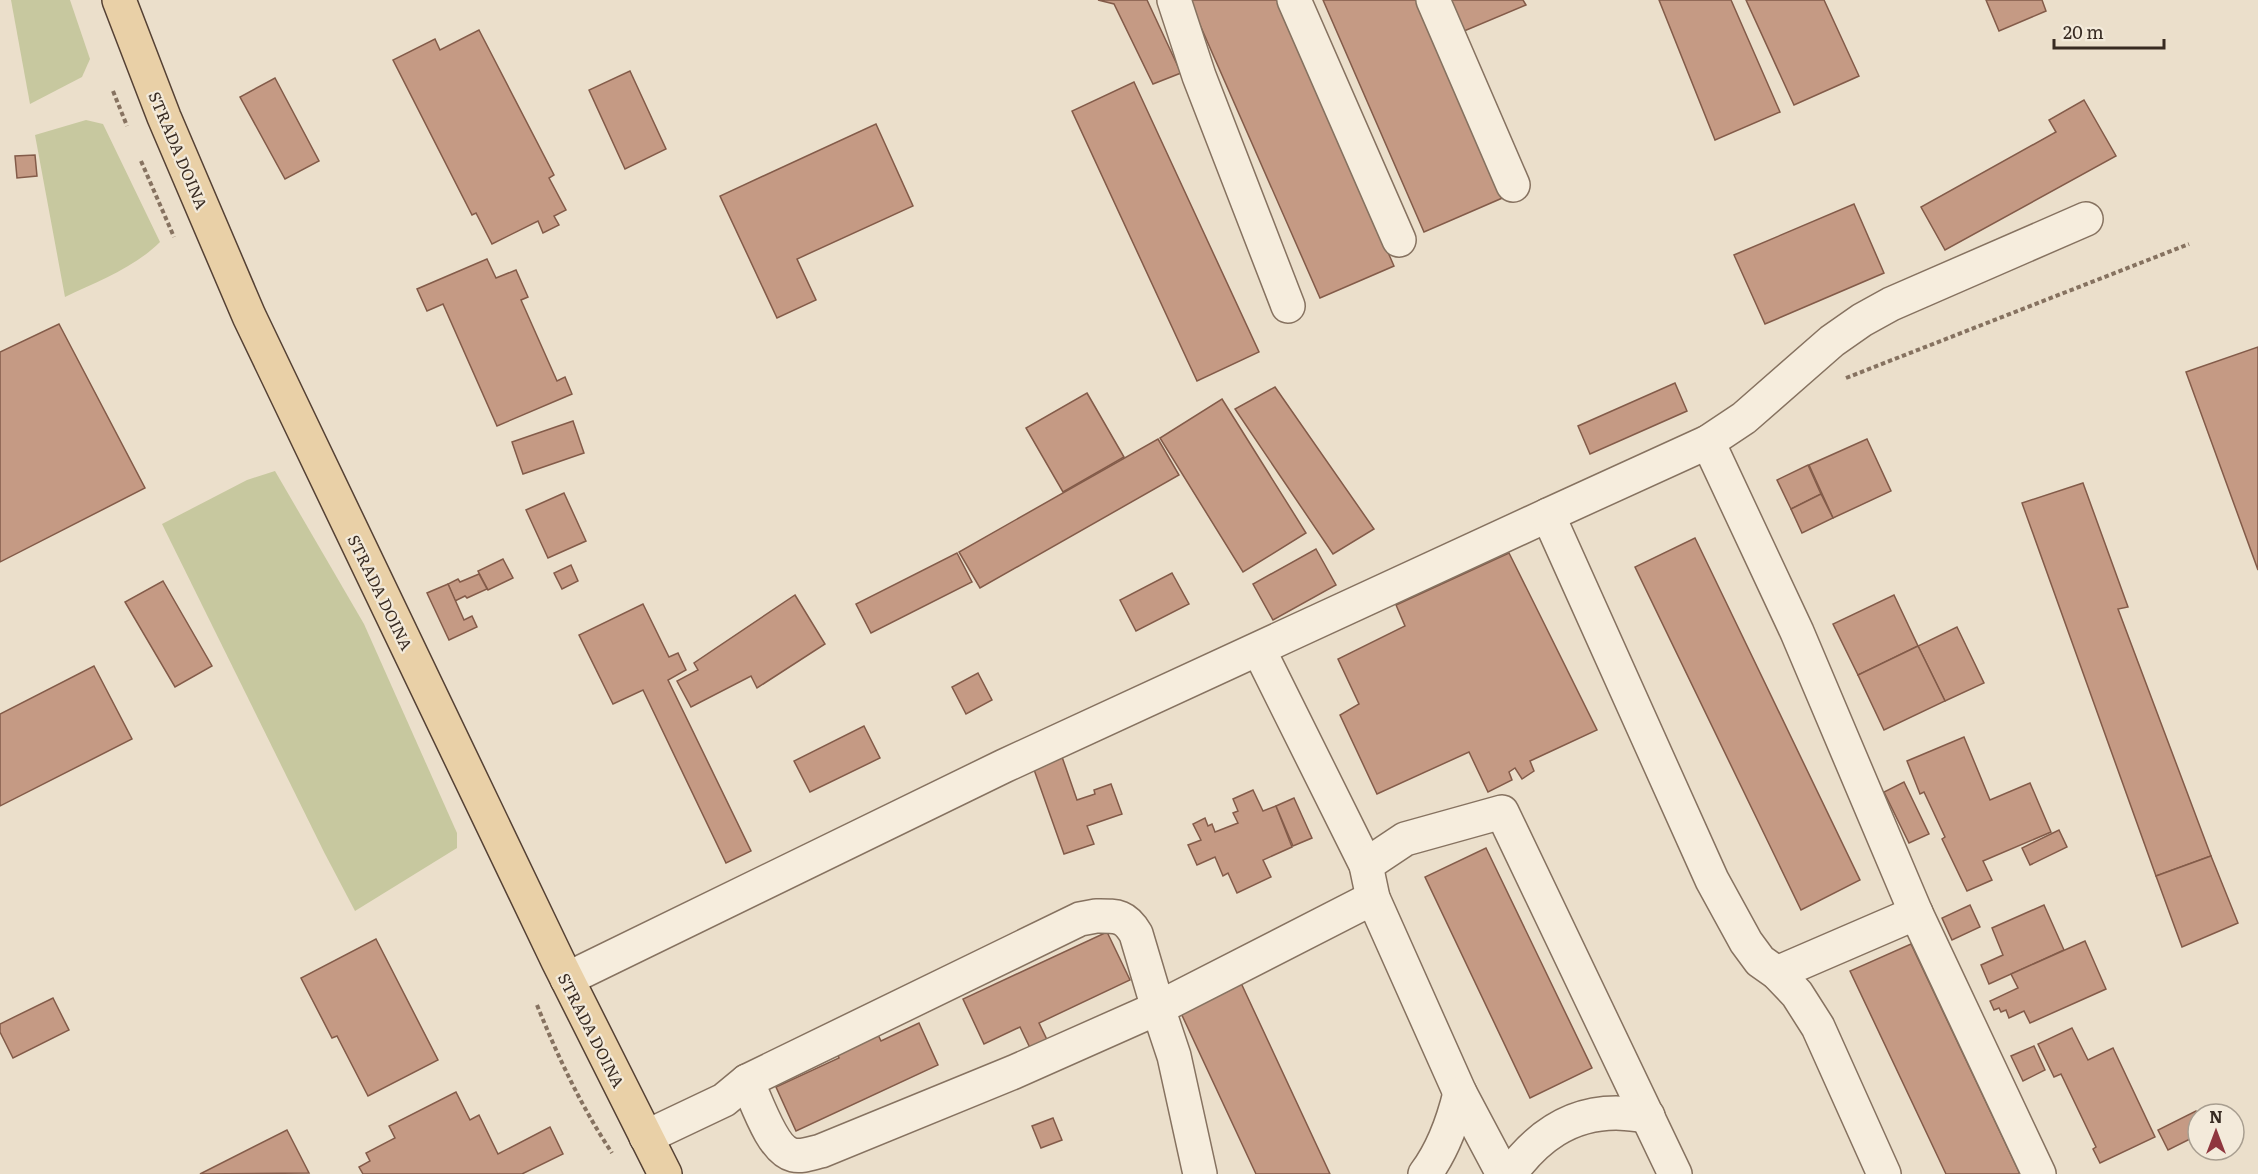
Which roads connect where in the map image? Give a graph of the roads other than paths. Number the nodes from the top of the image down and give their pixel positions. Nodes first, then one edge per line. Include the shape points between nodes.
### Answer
1 (119, 0) edge
2 (1174, 0) edge
3 (1294, 0) edge
4 (1433, 0) edge
5 (1513, 185) dead end
6 (2086, 219) dead end
7 (1399, 240) dead end
8 (1288, 306) dead end
9 (1708, 442) junction
10 (1548, 515) junction
11 (1259, 650) junction
12 (1366, 865) junction
13 (1373, 898) junction
14 (1916, 913) junction
15 (1777, 973) junction
16 (567, 979) junction
17 (1158, 1008) junction
18 (747, 1081) junction
19 (1460, 1093) junction
20 (1648, 1116) junction
21 (646, 1137) junction
22 (665, 1174) edge
23 (1200, 1174) edge
24 (1425, 1174) edge
25 (1503, 1174) edge
26 (1510, 1174) edge
27 (1675, 1174) edge
28 (1884, 1174) edge
29 (2038, 1174) edge

1 - 16 main road, STRADA DOINA via 249,316
2 - 8 lane via 1199,76
3 - 7 lane
4 - 5 lane
6 - 9 lane via 1862,320 1811,358 1744,418
9 - 10 lane
9 - 14 lane via 1797,632
10 - 11 lane
10 - 15 lane via 1712,880 1746,942 1760,961
11 - 12 lane
11 - 16 lane via 1004,766
12 - 13 lane
12 - 20 lane via 1405,839 1502,812
13 - 17 lane
13 - 19 lane
14 - 15 lane
14 - 29 lane
15 - 28 lane via 1797,994 1818,1027
16 - 21 main road, STRADA DOINA
17 - 18 lane via 1014,1072 805,1155 792,1155 775,1141
17 - 18 lane via 1130,924 1121,917 1096,916 1080,919
17 - 23 lane via 1174,1056
18 - 21 lane via 724,1100
19 - 24 lane via 1448,1132
19 - 25 lane
20 - 26 lane via 1615,1113 1582,1118 1551,1131 1526,1152
20 - 27 lane
21 - 22 main road, STRADA DOINA

